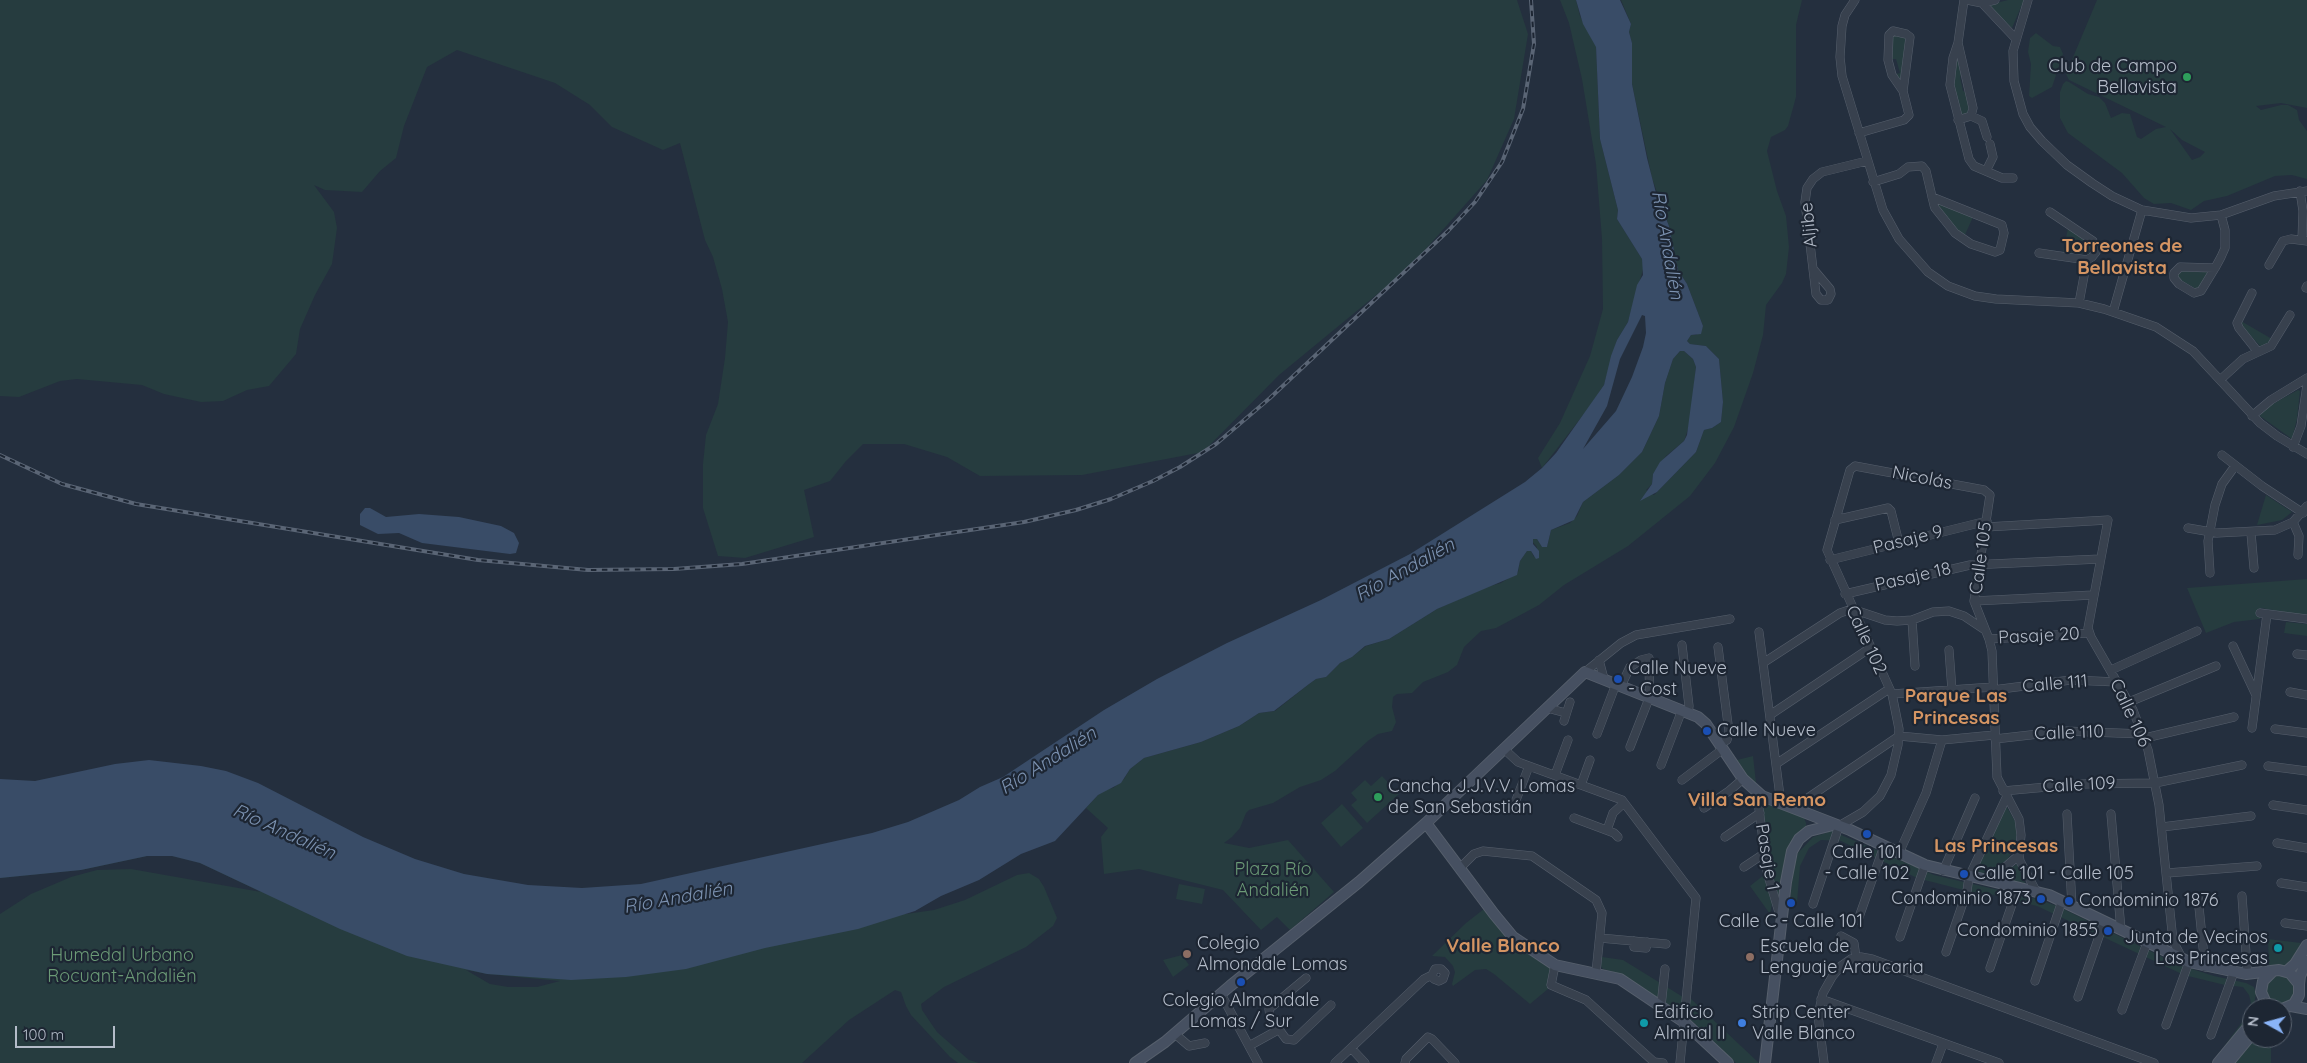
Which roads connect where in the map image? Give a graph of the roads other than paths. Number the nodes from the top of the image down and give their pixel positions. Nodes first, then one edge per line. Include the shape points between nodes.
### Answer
1 (1855, 0) edge
2 (1966, 0) edge
3 (1995, 0) edge
4 (2028, 0) edge
5 (1982, 4) junction
6 (2015, 38) junction
7 (1958, 43) junction
8 (1903, 91) junction
9 (1972, 116) junction
10 (1958, 120) junction
11 (1859, 133) junction
12 (1867, 160) junction
13 (1986, 171) junction
14 (2013, 178) dead end
15 (1873, 182) junction
16 (2304, 191) edge
17 (1932, 196) junction
18 (2142, 210) junction
19 (2050, 212) dead end
20 (2221, 215) junction
21 (2305, 240) edge
22 (2039, 253) dead end
23 (2087, 260) junction
24 (2269, 265) dead end
25 (2215, 268) junction
26 (1814, 270) dead end
27 (2252, 293) dead end
28 (2079, 303) junction
29 (2112, 312) junction
30 (2290, 315) dead end
31 (2258, 352) junction
32 (2307, 378) edge
33 (2220, 380) junction
34 (2307, 385) edge
35 (2252, 416) junction
36 (2293, 447) junction
37 (2222, 454) dead end
38 (2307, 454) edge
39 (1853, 466) joint
40 (2236, 466) junction
41 (1989, 493) joint
42 (2305, 509) edge
43 (1835, 520) junction
44 (2293, 522) junction
45 (1986, 524) junction
46 (2188, 528) dead end
47 (2211, 532) junction
48 (2251, 533) junction
49 (1899, 543) junction
50 (2298, 555) dead end
51 (2100, 559) junction
52 (1830, 560) junction
53 (1980, 564) junction
54 (2254, 568) dead end
55 (2210, 572) dead end
56 (1845, 594) junction
57 (2093, 595) junction
58 (1974, 601) junction
59 (1852, 609) junction
60 (1730, 619) dead end
61 (2307, 619) edge
62 (1912, 620) junction
63 (1986, 630) junction
64 (2197, 630) dead end
65 (1759, 632) dead end
66 (2089, 633) junction
67 (1989, 639) junction
68 (1682, 645) dead end
69 (2233, 646) dead end
70 (1718, 647) dead end
71 (1870, 648) junction
72 (1949, 650) dead end
73 (2297, 654) dead end
74 (2307, 655) edge
75 (1649, 658) dead end
76 (1599, 660) junction
77 (1763, 663) junction
78 (1915, 666) dead end
79 (2216, 666) dead end
80 (1649, 670) dead end
81 (2110, 670) junction
82 (1585, 672) junction
83 (1604, 679) junction
84 (2117, 682) junction
85 (1619, 685) junction
86 (1993, 688) junction
87 (1952, 690) junction
88 (1890, 692) junction
89 (2290, 692) dead end
90 (2307, 694) edge
91 (2256, 695) junction
92 (1649, 697) junction
93 (1570, 702) dead end
94 (2129, 702) junction
95 (1547, 708) junction
96 (1685, 712) junction
97 (1770, 714) junction
98 (2234, 717) dead end
99 (2252, 728) dead end
100 (2275, 729) dead end
101 (2307, 733) edge
102 (1597, 734) dead end
103 (1899, 736) junction
104 (2144, 736) junction
105 (1994, 737) junction
106 (1568, 740) dead end
107 (1942, 740) junction
108 (1630, 747) dead end
109 (1721, 747) junction
110 (1504, 749) junction
111 (1590, 760) dead end
112 (1776, 764) junction
113 (1661, 765) dead end
114 (2242, 765) dead end
115 (1530, 766) junction
116 (2268, 766) dead end
117 (2307, 771) edge
118 (1554, 775) junction
119 (1743, 779) junction
120 (1682, 780) dead end
121 (2155, 783) junction
122 (1581, 785) junction
123 (1757, 793) junction
124 (2005, 793) junction
125 (1975, 798) dead end
126 (1624, 803) junction
127 (1781, 804) junction
128 (2273, 805) dead end
129 (1513, 808) dead end
130 (1704, 808) dead end
131 (1793, 808) junction
132 (2307, 810) edge
133 (1760, 813) junction
134 (1808, 814) junction
135 (2067, 814) dead end
136 (2111, 814) dead end
137 (2250, 816) dead end
138 (1574, 818) dead end
139 (1426, 823) junction
140 (1839, 826) junction
141 (2162, 828) junction
142 (1607, 830) junction
143 (1809, 831) junction
144 (1618, 837) dead end
145 (1725, 837) dead end
146 (2277, 843) dead end
147 (1884, 846) junction
148 (2307, 848) edge
149 (1764, 853) junction
150 (1899, 853) junction
151 (2019, 854) junction
152 (1925, 865) junction
153 (2257, 866) dead end
154 (1744, 867) dead end
155 (1460, 868) junction
156 (1943, 871) junction
157 (2167, 873) junction
158 (1969, 877) junction
159 (1983, 880) junction
160 (2281, 884) dead end
161 (2018, 887) junction
162 (2307, 887) edge
163 (2036, 891) junction
164 (2242, 896) dead end
165 (2198, 897) dead end
166 (2062, 901) junction
167 (1814, 904) dead end
168 (2072, 906) junction
169 (1781, 920) junction
170 (1858, 920) dead end
171 (2104, 922) junction
172 (2285, 923) dead end
173 (2307, 926) edge
174 (2121, 930) junction
175 (1841, 936) dead end
176 (1900, 937) dead end
177 (1600, 938) junction
178 (2173, 941) junction
179 (2147, 943) junction
180 (1666, 944) dead end
181 (2307, 945) edge
182 (2158, 948) junction
183 (1946, 952) dead end
184 (1856, 958) junction
185 (2186, 961) junction
186 (2307, 962) edge
187 (1555, 966) junction
188 (2205, 967) junction
189 (1990, 968) dead end
190 (1665, 969) dead end
191 (2287, 971) junction
192 (2234, 972) junction
193 (2273, 972) junction
194 (1596, 973) junction
195 (2246, 974) junction
196 (1432, 975) dead end
197 (1306, 978) dead end
198 (2035, 981) dead end
199 (2302, 991) edge
200 (1221, 994) junction
201 (2078, 997) dead end
202 (2261, 998) edge
203 (2262, 998) edge
204 (1821, 999) junction
205 (2292, 1002) edge
206 (1331, 1005) dead end
207 (1662, 1006) junction
208 (2292, 1008) edge
209 (2307, 1009) edge
210 (2122, 1010) dead end
211 (1684, 1022) junction
212 (2166, 1025) dead end
213 (1278, 1030) junction
214 (1174, 1034) junction
215 (2242, 1034) edge
216 (2211, 1035) dead end
217 (1205, 1043) dead end
218 (1943, 1044) junction
219 (1249, 1046) junction
220 (2242, 1046) edge
221 (1351, 1048) junction
222 (1139, 1061) edge
223 (1258, 1063) edge
224 (1335, 1063) edge
225 (1365, 1063) edge
226 (1405, 1063) edge
227 (1455, 1063) edge
228 (1663, 1063) edge
229 (1680, 1063) edge
230 (1728, 1063) edge
231 (1765, 1063) edge
232 (1824, 1063) edge
233 (1936, 1063) edge
234 (1999, 1063) edge
235 (2154, 1063) edge
236 (2218, 1063) edge
237 (2228, 1063) edge

1 - 11 street via 1843,20 1840,63
2 - 5 street
2 - 7 street
3 - 5 street
4 - 6 street
5 - 6 street
6 - 18 street via 2012,58 2014,82 2023,114 2033,131 2079,174 2112,196
7 - 9 street via 1973,106
7 - 10 street via 1950,85
8 - 8 street via 1910,37 1893,31 1889,35 1888,60 1892,75
8 - 11 street via 1909,112 1907,118
9 - 10 street
9 - 13 street via 1983,122 1993,156
10 - 13 street via 1970,161
11 - 12 street
12 - 15 street
12 - 26 street, Aljibe via 1822,172 1807,188 1805,202
13 - 14 street via 2005,179
15 - 17 street via 1920,165 1925,169
15 - 28 street via 1883,210 1899,239 1943,284 1986,298
16 - 20 street via 2274,196
16 - 21 street
17 - 17 street via 1937,211 1959,237 1994,252 2000,250 2004,233 2002,226
18 - 20 street via 2190,218
18 - 29 street
19 - 23 street via 2093,240 2096,252
20 - 25 street via 2226,243
21 - 24 street via 2283,241
22 - 23 street
23 - 28 street
25 - 25 street via 2198,293 2174,278 2180,267
27 - 31 street via 2237,322
28 - 29 street
29 - 33 street via 2149,324 2175,338
30 - 31 street via 2274,342
31 - 33 street via 2237,363
32 - 35 street
33 - 35 street
34 - 36 street via 2302,426
35 - 36 street
36 - 38 street
37 - 40 street
39 - 41 street, Nicolás
39 - 43 street, Calle 102
40 - 42 street
40 - 47 street via 2220,490
41 - 45 street, Calle 105
42 - 44 street
43 - 49 street via 1889,508
43 - 52 street, Calle 102 via 1827,550
44 - 48 street via 2275,530
44 - 50 street via 2299,536
45 - 49 street, Pasaje 9
45 - 51 street, Pasaje 9 via 2108,520
45 - 53 street, Calle 105
46 - 47 street
47 - 48 street
47 - 55 street via 2208,541
48 - 54 street
49 - 52 street, Pasaje 9
51 - 53 street, Pasaje 18
51 - 57 street
52 - 56 street, Calle 102
53 - 56 street, Pasaje 18 via 1959,566
53 - 58 street, Calle 105
56 - 59 street, Calle 102
57 - 58 street
57 - 66 street
58 - 63 street, Calle 105
59 - 62 street via 1885,620
59 - 71 street, Calle 102
59 - 77 street via 1840,613
60 - 76 street via 1636,635
61 - 91 street via 2264,613
62 - 63 street via 1934,612 1949,611
62 - 78 street
63 - 67 street, Calle 105
64 - 81 street
65 - 77 street
66 - 67 street, Pasaje 20
66 - 81 street, Calle 106
67 - 86 street, Calle 105
68 - 96 street via 1689,706
69 - 91 street
70 - 109 street via 1729,732
71 - 88 street, Calle 102
71 - 97 street
72 - 87 street
73 - 74 street
75 - 85 street via 1630,667
76 - 82 street
76 - 83 street
77 - 97 street
79 - 94 street
80 - 92 street
81 - 84 street, Calle 106
82 - 83 street
82 - 95 street
83 - 85 street
84 - 86 street, Calle 111 via 2071,680
84 - 94 street, Calle 106
85 - 92 street
85 - 102 street
86 - 87 street, Calle 111
86 - 105 street, Calle 105
87 - 88 street, Calle 111
88 - 103 street, Calle 102
88 - 112 street
89 - 90 street
91 - 99 street
92 - 96 street
92 - 108 street
93 - 95 street via 1565,717
94 - 104 street, Calle 106
95 - 110 street
96 - 109 street via 1706,724
96 - 113 street
97 - 112 street
98 - 104 street, Calle 110
100 - 101 street
103 - 107 street, Calle 110
103 - 131 street
103 - 140 street, Calle 102 via 1894,766 1880,796 1863,812
104 - 105 street, Calle 110 via 2071,731
104 - 121 street, Calle 106
105 - 107 street, Calle 110
105 - 124 street, Calle 105 via 1996,770
106 - 118 street
107 - 150 street via 1926,793
109 - 119 street
109 - 120 street
110 - 115 street via 1513,759
110 - 139 street
111 - 122 street
112 - 127 street
114 - 121 street, Calle 109
115 - 118 street
115 - 129 street
116 - 117 street
118 - 122 street
119 - 123 street
119 - 130 street
121 - 124 street, Calle 109 via 2080,784
121 - 141 street, Calle 106
122 - 126 street via 1619,798
123 - 127 street
123 - 133 street, Pasaje 1
124 - 151 street, Calle 105 via 2020,824
124 - 158 street
125 - 156 street
126 - 142 street via 1613,813
126 - 211 street via 1696,898
127 - 131 street
128 - 132 street
131 - 134 street
133 - 145 street
133 - 149 street, Pasaje 1
134 - 140 street
134 - 143 street
135 - 168 street
136 - 174 street
137 - 141 street
138 - 142 street
139 - 155 street
139 - 200 street
140 - 143 street
140 - 147 street
140 - 167 street
141 - 157 street, Calle 106
142 - 144 street
143 - 169 street via 1792,851
146 - 148 street
147 - 150 street
147 - 170 street
149 - 154 street
149 - 169 street, Pasaje 1
150 - 152 street
151 - 159 street via 2003,870
151 - 163 street, Calle 105
152 - 156 street
152 - 176 street
153 - 157 street
155 - 177 street via 1474,854 1483,851 1536,858 1598,902 1602,913
155 - 187 street via 1514,937
156 - 158 street
157 - 178 street, Calle 106
158 - 159 street
158 - 183 street
159 - 161 street
160 - 162 street
161 - 163 street
161 - 189 street
163 - 166 street
164 - 195 street
165 - 188 street
166 - 168 street
166 - 198 street
168 - 171 street
169 - 231 street
171 - 174 street
171 - 201 street
172 - 173 street
174 - 179 street
175 - 184 street via 1854,943
177 - 180 street via 1634,941 1634,947 1646,948 1647,942
177 - 194 street
178 - 182 street
178 - 185 street, Calle 106
179 - 182 street
179 - 210 street
181 - 191 street
182 - 185 street
184 - 204 street via 1836,971
184 - 235 street via 1872,959
185 - 188 street
185 - 212 street
186 - 199 street via 2300,976
187 - 194 street
187 - 228 street via 1551,985 1586,1000 1654,1062
188 - 192 street
190 - 207 street
191 - 193 street
191 - 199 street via 2296,977
192 - 195 street
192 - 216 street
193 - 195 street
193 - 203 street via 2263,981
194 - 207 street via 1620,979
195 - 202 street
196 - 221 street via 1426,977
197 - 213 street via 1269,1009
199 - 205 street
200 - 214 street
200 - 219 street
204 - 218 street
204 - 232 street via 1818,1015
206 - 213 street via 1294,1040 1287,1040
207 - 211 street
208 - 209 street
211 - 229 street
211 - 230 street
213 - 219 street
214 - 217 street via 1189,1046
214 - 222 street
215 - 236 street
218 - 233 street
218 - 234 street
219 - 223 street
220 - 237 street
221 - 224 street
221 - 225 street
226 - 227 street via 1428,1038 1432,1038

